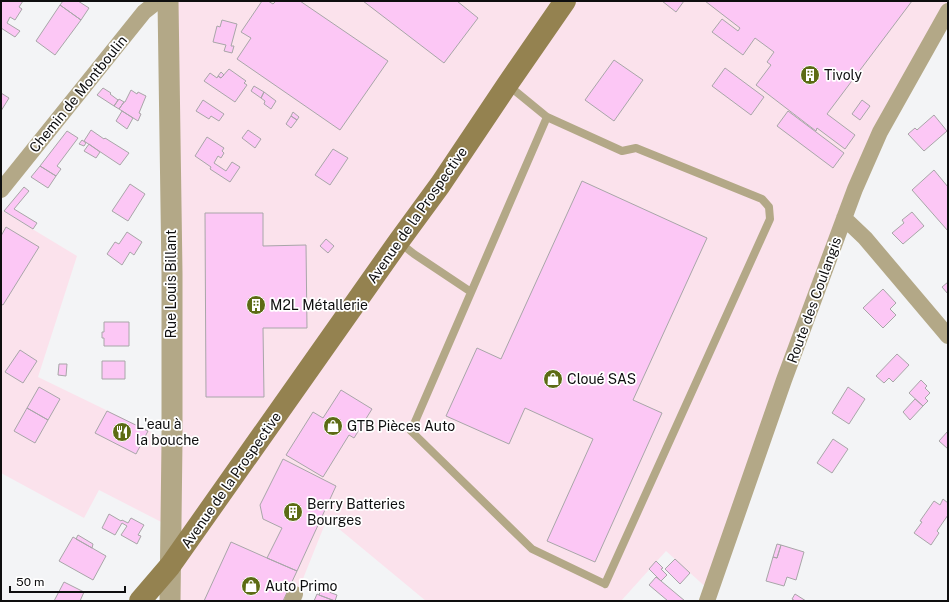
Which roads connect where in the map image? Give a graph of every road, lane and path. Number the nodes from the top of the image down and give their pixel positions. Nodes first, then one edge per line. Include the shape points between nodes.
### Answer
1 (158, 1) edge
2 (168, 1) edge
3 (565, 1) edge
4 (948, 11) edge
5 (507, 85) junction
6 (547, 117) junction
7 (1, 190) edge
8 (844, 218) junction
9 (398, 241) junction
10 (471, 292) junction
11 (948, 336) edge
12 (170, 566) junction
13 (140, 601) edge
14 (170, 601) edge
15 (707, 601) edge

1 - 7 street, Chemin de Montboulin via 144,12
2 - 12 street, Rue Louis Billant via 172,273
3 - 5 main road, Avenue de la Prospective
4 - 8 street, Route des Coulangis via 880,132
5 - 6 lane
5 - 9 main road, Avenue de la Prospective via 440,185
6 - 10 lane
6 - 10 lane via 622,151 636,148 762,199 769,207 770,219 605,584 532,549 411,431
8 - 11 street via 865,238
8 - 15 street, Route des Coulangis
9 - 10 lane
9 - 12 main road, Avenue de la Prospective
12 - 13 main road, Avenue de la Prospective
12 - 14 street, Rue Louis Billant

